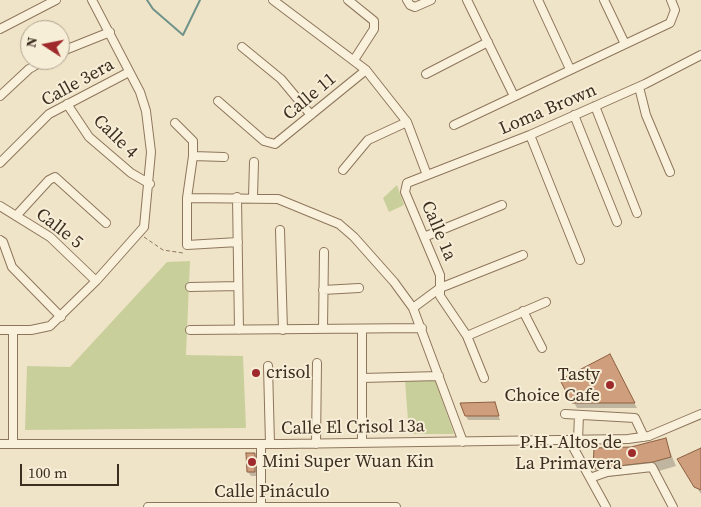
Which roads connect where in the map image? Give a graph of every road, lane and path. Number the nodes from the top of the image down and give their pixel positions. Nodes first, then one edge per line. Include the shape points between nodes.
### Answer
1 (56, 0) edge
2 (92, 0) edge
3 (273, 0) edge
4 (348, 0) edge
5 (407, 0) edge
6 (431, 0) edge
7 (467, 0) edge
8 (538, 0) edge
9 (604, 0) edge
10 (672, 0) edge
11 (0, 29) edge
12 (110, 32) junction
13 (488, 42) junction
14 (625, 44) junction
15 (242, 47) dead end
16 (70, 48) edge
17 (701, 55) edge
18 (354, 60) junction
19 (570, 69) junction
20 (28, 70) edge
21 (366, 70) junction
22 (129, 72) junction
23 (426, 74) dead end
24 (638, 87) junction
25 (0, 96) edge
26 (514, 96) junction
27 (218, 101) dead end
28 (67, 104) junction
29 (595, 106) junction
30 (311, 115) junction
31 (574, 115) junction
32 (175, 122) dead end
33 (407, 122) junction
34 (454, 125) dead end
35 (530, 135) junction
36 (194, 156) junction
37 (224, 157) dead end
38 (254, 162) dead end
39 (0, 163) edge
40 (343, 170) dead end
41 (670, 172) dead end
42 (427, 175) junction
43 (150, 184) junction
44 (406, 186) joint
45 (237, 197) junction
46 (254, 197) junction
47 (187, 198) junction
48 (0, 206) edge
49 (502, 206) dead end
50 (637, 213) dead end
51 (16, 216) junction
52 (617, 222) dead end
53 (106, 223) dead end
54 (280, 230) dead end
55 (139, 233) junction
56 (424, 237) junction
57 (0, 240) edge
58 (238, 242) junction
59 (187, 245) junction
60 (324, 252) dead end
61 (524, 255) dead end
62 (580, 260) dead end
63 (96, 280) junction
64 (238, 286) junction
65 (190, 287) dead end
66 (359, 288) dead end
67 (440, 288) junction
68 (323, 290) junction
69 (546, 302) dead end
70 (413, 308) junction
71 (524, 311) junction
72 (61, 316) junction
73 (422, 328) junction
74 (323, 329) junction
75 (362, 329) junction
76 (0, 330) edge
77 (13, 330) junction
78 (190, 330) dead end
79 (239, 330) junction
80 (283, 330) junction
81 (467, 336) junction
82 (542, 348) dead end
83 (317, 364) dead end
84 (268, 366) dead end
85 (439, 376) junction
86 (362, 378) junction
87 (484, 378) dead end
88 (565, 414) dead end
89 (701, 414) edge
90 (579, 415) junction
91 (644, 437) junction
92 (574, 440) junction
93 (463, 442) junction
94 (362, 443) junction
95 (0, 444) edge
96 (13, 444) junction
97 (261, 444) junction
98 (270, 444) junction
99 (316, 444) junction
100 (590, 478) junction
101 (148, 507) edge
102 (261, 507) edge
103 (396, 507) edge
104 (606, 507) edge
105 (673, 507) edge

1 - 11 street
2 - 12 street
3 - 18 street
4 - 18 street via 374,21 374,29
5 - 6 street via 415,7
7 - 13 street
8 - 19 street
9 - 14 street
10 - 14 street via 675,10 670,23
12 - 16 street
12 - 22 street
13 - 23 street
13 - 26 street
14 - 19 street
15 - 30 street via 281,79
17 - 24 street, Loma Brown
18 - 21 street
19 - 26 street
20 - 25 street
21 - 30 street, Calle 11
21 - 33 street
22 - 28 street, Calle 3era
22 - 43 street via 140,92 150,132
24 - 29 street, Loma Brown
24 - 41 street
26 - 34 street
27 - 30 street, Calle 11 via 271,144 279,143
28 - 39 street, Calle 3era via 49,114
28 - 43 street, Calle 4 via 89,137
29 - 31 street, Loma Brown
29 - 50 street
31 - 35 street, Loma Brown
31 - 52 street
32 - 36 street via 193,141
33 - 40 street via 368,140
33 - 42 street
35 - 42 street, Loma Brown
35 - 62 street
36 - 37 street
36 - 47 street
38 - 46 street
42 - 44 street, Loma Brown
43 - 55 street via 147,218
44 - 56 street, Calle 1a via 405,192
45 - 46 street
45 - 47 street
45 - 58 street
46 - 70 street via 278,199 339,224 378,264
47 - 59 street
48 - 51 street, Calle 5
49 - 56 street
51 - 53 street via 55,177
51 - 63 street, Calle 5 via 50,237
54 - 80 street
55 - 59 path via 163,250 183,253
55 - 63 street
56 - 67 street, Calle 1a via 440,274
57 - 72 street via 4,242 12,267
58 - 59 street
58 - 64 street
60 - 68 street
61 - 67 street
63 - 72 street
64 - 65 street
64 - 79 street
66 - 68 street
67 - 70 street
67 - 81 street, Calle 1a via 440,296
68 - 74 street
69 - 71 street
70 - 73 street
71 - 81 street
71 - 82 street
72 - 77 street via 50,326 40,329
73 - 75 street
73 - 85 street
74 - 75 street
74 - 80 street
75 - 86 street
76 - 77 street
77 - 96 street
78 - 79 street
79 - 80 street
81 - 87 street, Calle 1a
83 - 99 street
84 - 98 street
85 - 86 street
85 - 93 street
86 - 94 street
88 - 90 street
89 - 91 street, Calle El Crisol 13a
90 - 91 street via 636,418
90 - 92 street
91 - 92 street, Calle El Crisol 13a
92 - 93 street, Calle El Crisol 13a
92 - 100 street via 573,447
93 - 94 street, Calle El Crisol 13a
94 - 99 street, Calle El Crisol 13a
95 - 96 street, Calle El Crisol 13a
96 - 97 street, Calle El Crisol 13a
97 - 98 street, Calle El Crisol 13a
97 - 102 street
98 - 99 street, Calle El Crisol 13a
100 - 104 street
100 - 105 street via 607,472 652,467
101 - 102 street, Calle Pináculo
102 - 103 street, Calle Pináculo

